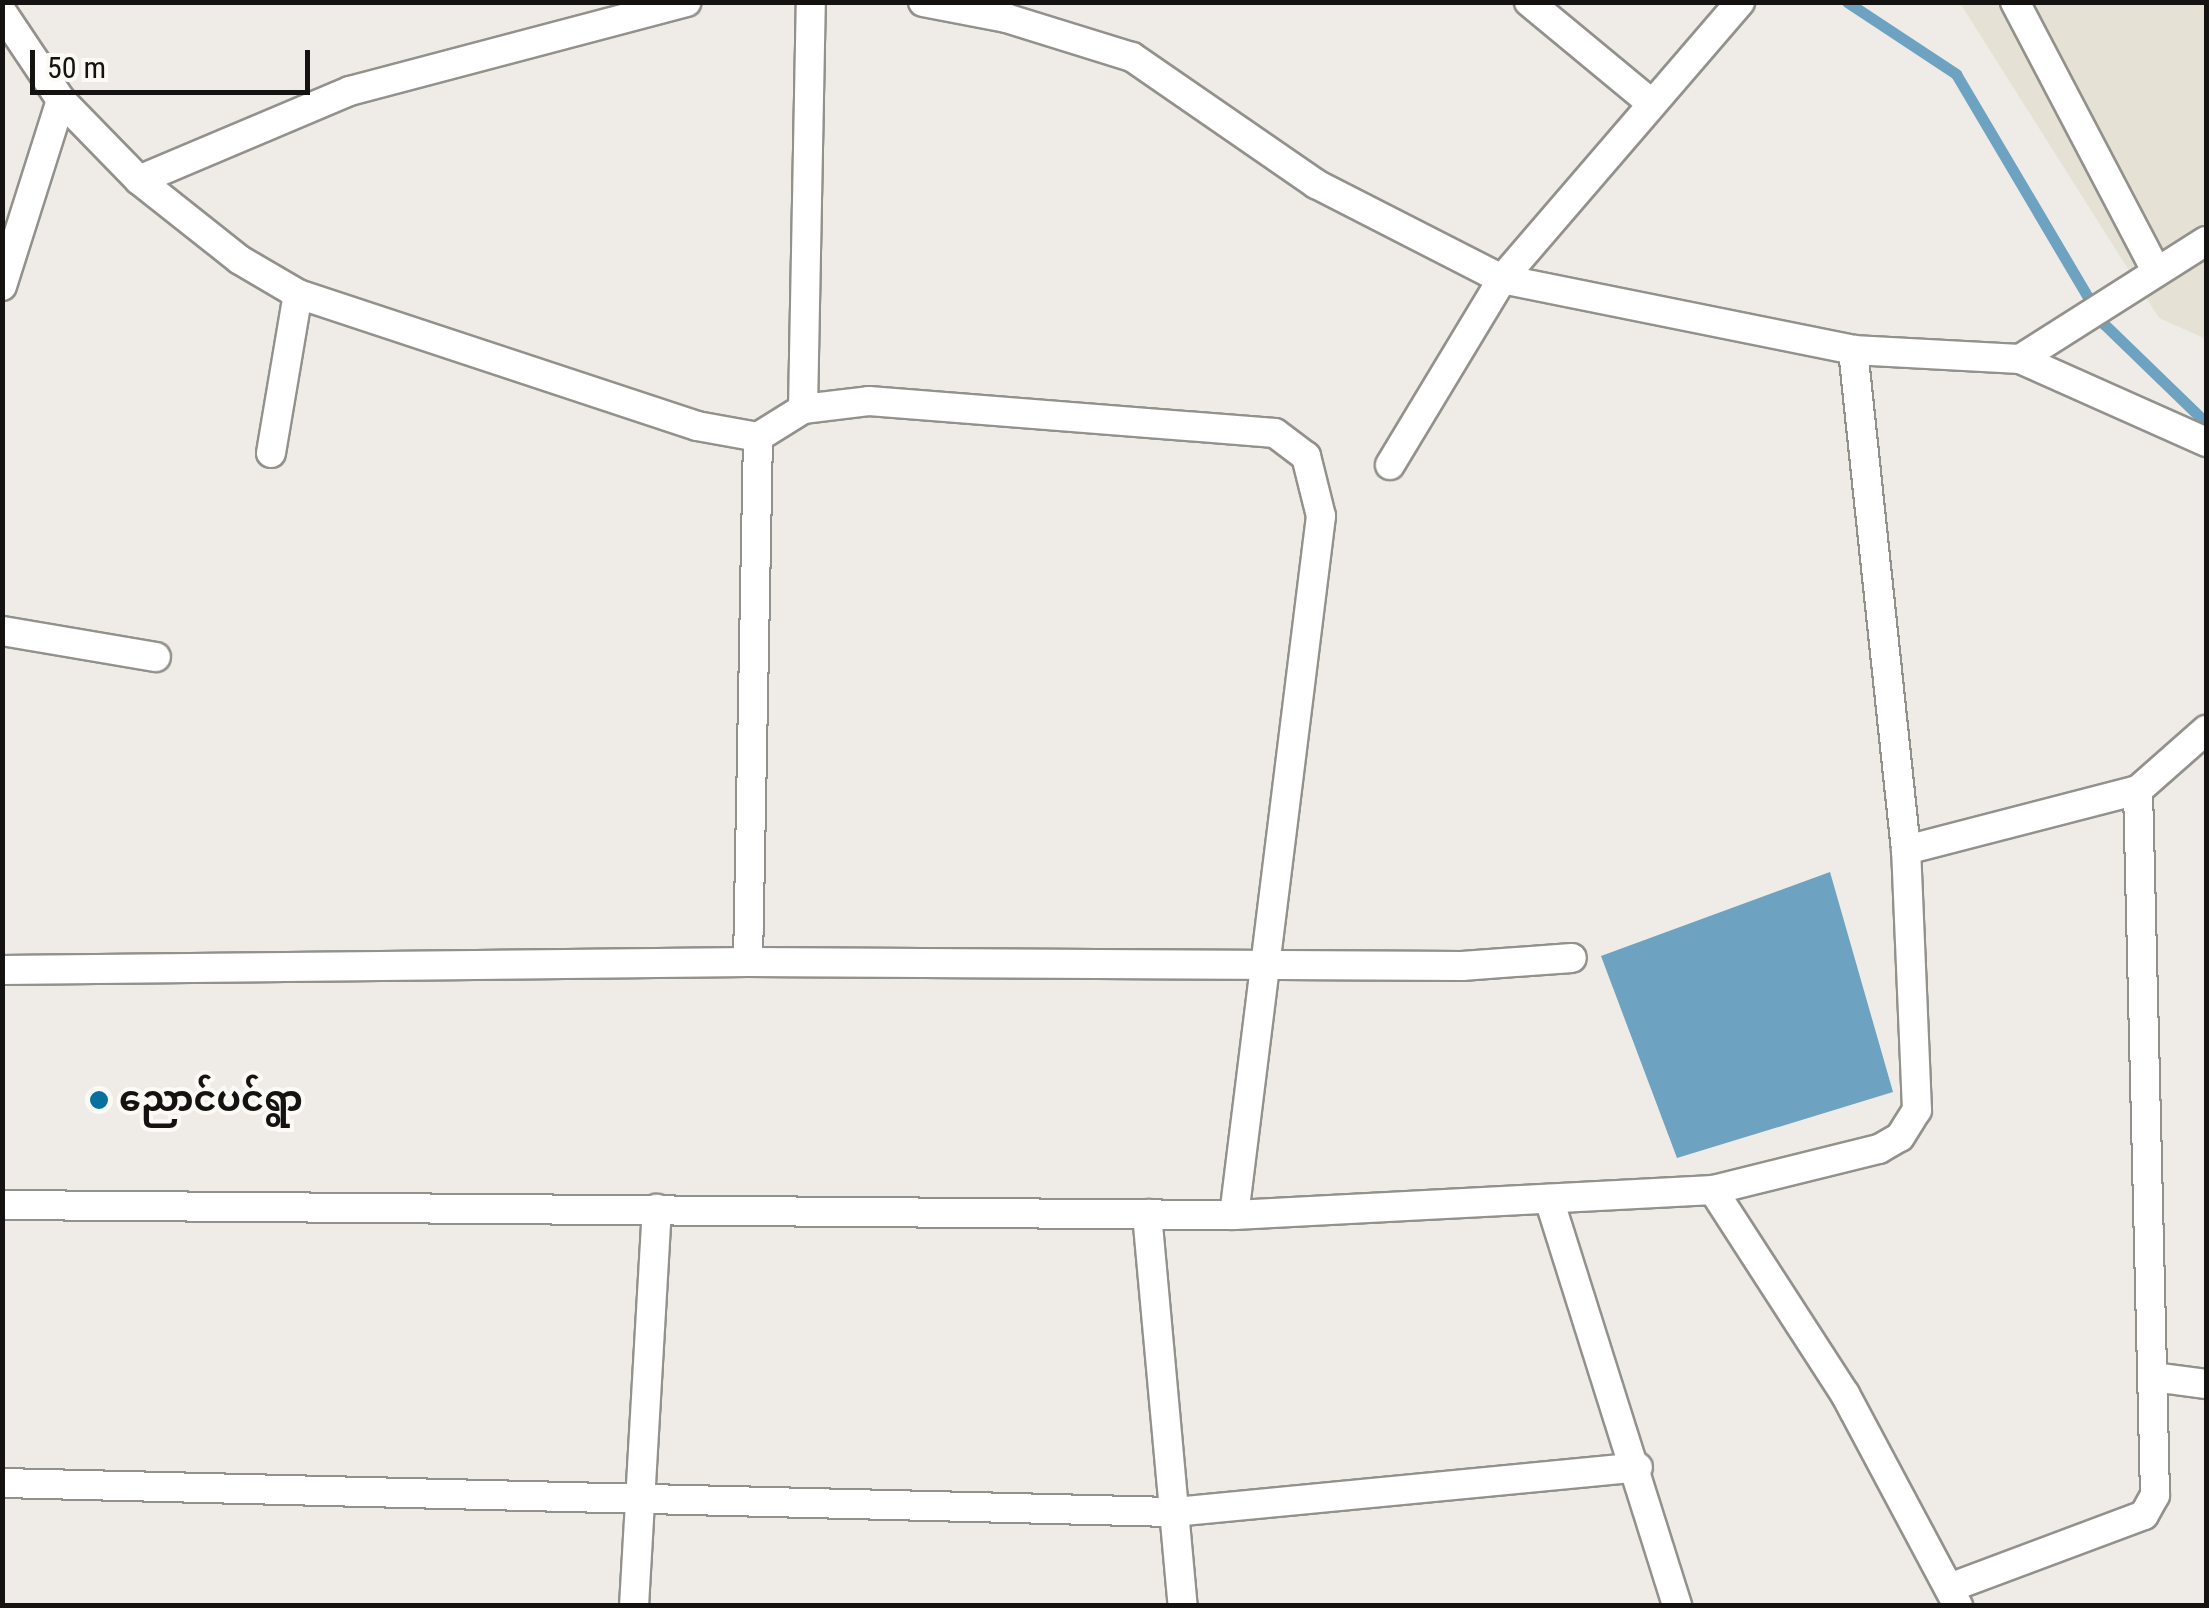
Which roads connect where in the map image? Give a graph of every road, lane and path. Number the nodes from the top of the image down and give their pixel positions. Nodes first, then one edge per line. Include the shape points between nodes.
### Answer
1 (686, 2) edge
2 (811, 2) edge
3 (924, 2) edge
4 (1529, 2) edge
5 (1740, 2) edge
6 (2015, 2) edge
7 (2, 12) edge
8 (61, 100) junction
9 (1650, 102) junction
10 (140, 180) junction
11 (2206, 241) edge
12 (2155, 269) junction
13 (1502, 279) junction
14 (2, 286) edge
15 (298, 294) junction
16 (1853, 350) junction
17 (2020, 359) junction
18 (803, 409) junction
19 (758, 437) junction
20 (2206, 442) edge
21 (271, 454) dead end
22 (1390, 465) dead end
23 (2, 631) edge
24 (156, 657) dead end
25 (2206, 730) edge
26 (2138, 790) junction
27 (1906, 850) junction
28 (1572, 958) dead end
29 (748, 962) junction
30 (1262, 964) junction
31 (2, 970) edge
32 (1714, 1190) junction
33 (1549, 1199) junction
34 (2, 1205) edge
35 (657, 1209) junction
36 (1147, 1214) junction
37 (1234, 1214) junction
38 (2153, 1378) junction
39 (2206, 1384) edge
40 (1638, 1467) junction
41 (2, 1484) edge
42 (637, 1500) junction
43 (1174, 1512) junction
44 (1954, 1597) edge
45 (634, 1606) edge
46 (1183, 1606) edge
47 (1678, 1606) edge

1 - 10 street via 350,91
2 - 18 street
3 - 13 street via 1006,18 1132,56 1316,184
4 - 9 street
5 - 9 street
6 - 12 street
7 - 8 street
8 - 10 street
8 - 14 street
9 - 13 street
10 - 15 street via 240,260
11 - 12 street
12 - 17 street
13 - 16 street
13 - 22 street
15 - 19 street via 697,426
15 - 21 street
16 - 17 street
16 - 27 street
17 - 20 street
18 - 19 street
18 - 30 street via 870,401 1275,433 1306,456 1321,516
19 - 29 street
23 - 24 street
25 - 26 street
26 - 27 street
26 - 38 street
27 - 32 street via 1917,1110 1900,1137 1879,1149
28 - 30 street via 1462,966
29 - 30 street
29 - 31 street
30 - 37 street
32 - 33 street
32 - 44 street via 1846,1394
33 - 37 street
33 - 40 street
34 - 35 street
35 - 36 street
35 - 42 street
36 - 37 street
36 - 43 street
38 - 39 street
38 - 44 street via 2154,1495 2144,1514
40 - 43 street
40 - 47 street
41 - 42 street
42 - 43 street
42 - 45 street
43 - 46 street

